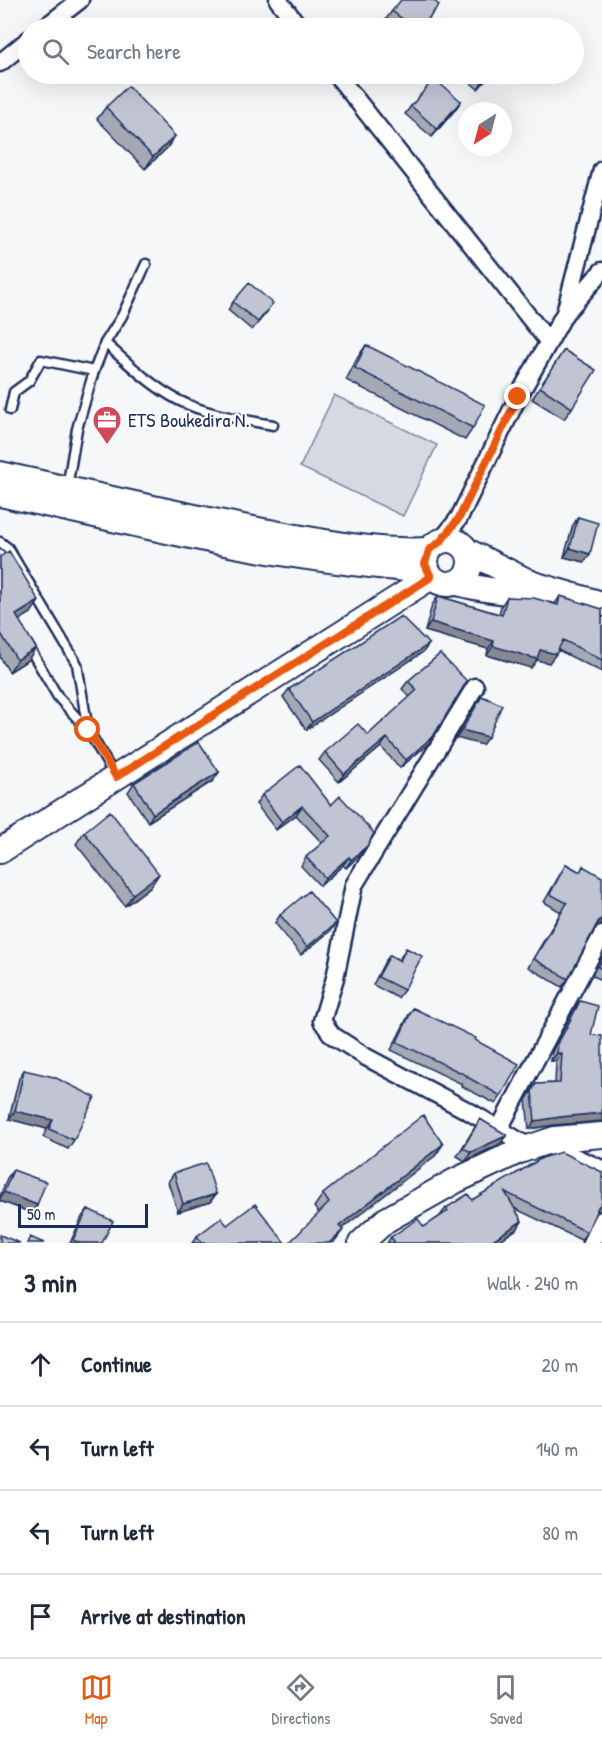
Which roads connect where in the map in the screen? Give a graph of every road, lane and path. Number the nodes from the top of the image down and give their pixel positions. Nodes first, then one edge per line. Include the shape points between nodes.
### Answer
1 (80, 0) edge
2 (278, 0) edge
3 (57, 18) edge
4 (292, 18) edge
5 (18, 48) edge
6 (0, 63) edge
7 (344, 84) edge
8 (602, 170) edge
9 (146, 264) dead end
10 (602, 271) edge
11 (565, 313) junction
12 (548, 341) junction
13 (105, 343) junction
14 (94, 371) junction
15 (9, 410) dead end
16 (273, 424) dead end
17 (0, 474) edge
18 (67, 489) junction
19 (0, 494) edge
20 (0, 542) edge
21 (443, 556) junction
22 (393, 568) junction
23 (458, 583) junction
24 (550, 590) junction
25 (396, 599) junction
26 (602, 604) edge
27 (22, 636) edge
28 (475, 687) dead end
29 (88, 730) junction
30 (116, 777) junction
31 (0, 851) edge
32 (602, 935) edge
33 (499, 1129) junction
34 (602, 1136) edge
35 (536, 1145) junction
36 (602, 1169) edge
37 (602, 1220) edge
38 (361, 1243) edge
39 (591, 1243) edge

1 - 3 street
2 - 4 street
5 - 6 street
7 - 12 street
8 - 11 street
9 - 13 lane
10 - 11 street
11 - 12 street
12 - 21 street
13 - 14 lane
13 - 16 lane via 149,381 179,400 218,414
14 - 15 lane via 41,360 29,381 14,392
14 - 18 lane via 77,429
17 - 18 main road
18 - 21 main road via 340,545
19 - 22 main road via 210,541
20 - 29 lane via 8,548 77,664
21 - 22 main road
21 - 23 main road via 443,585
21 - 23 main road via 470,566
21 - 24 main road via 508,573
21 - 25 main road
22 - 25 main road
23 - 24 main road via 513,593
24 - 26 main road
25 - 30 main road
27 - 29 lane via 58,698
28 - 33 street via 354,885 322,1021 332,1035 366,1057
29 - 30 lane
30 - 31 main road
32 - 33 street
33 - 35 street
34 - 35 main road via 555,1139
35 - 36 street
35 - 38 main road via 456,1181 386,1220
37 - 39 street

